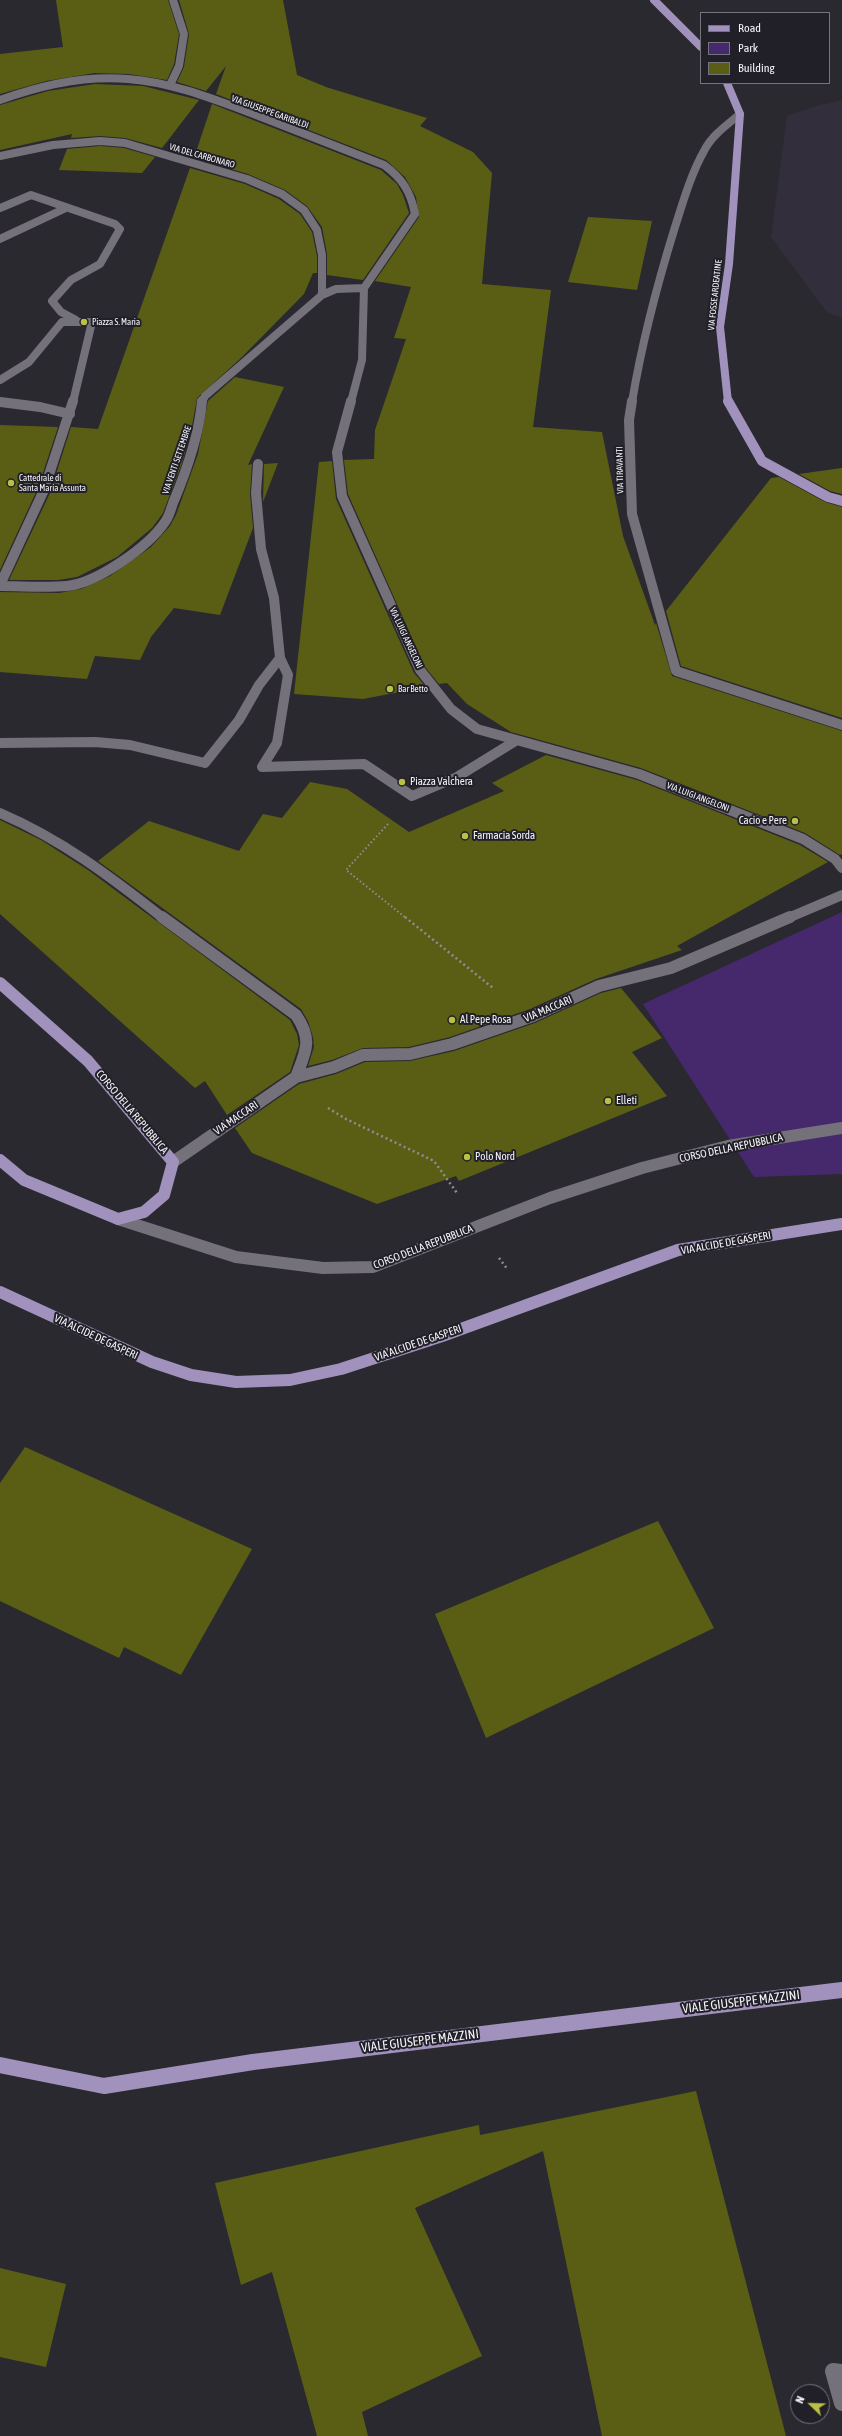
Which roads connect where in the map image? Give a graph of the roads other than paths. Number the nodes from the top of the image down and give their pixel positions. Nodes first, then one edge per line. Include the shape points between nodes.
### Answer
1 (173, 0) edge
2 (654, 0) edge
3 (700, 46) edge
4 (727, 84) edge
5 (170, 85) junction
6 (0, 100) edge
7 (740, 114) junction
8 (0, 156) edge
9 (0, 208) edge
10 (66, 208) junction
11 (0, 239) edge
12 (364, 288) junction
13 (322, 295) junction
14 (79, 321) junction
15 (0, 380) edge
16 (0, 402) edge
17 (70, 414) junction
18 (258, 464) dead end
19 (842, 501) edge
20 (0, 585) edge
21 (280, 658) junction
22 (842, 725) edge
23 (517, 740) junction
24 (0, 743) edge
25 (0, 813) edge
26 (842, 868) edge
27 (842, 895) edge
28 (0, 983) edge
29 (296, 1077) junction
30 (842, 1128) edge
31 (0, 1160) edge
32 (173, 1162) junction
33 (118, 1219) junction
34 (842, 1224) edge
35 (0, 1292) edge
36 (842, 1990) edge
37 (0, 2065) edge
38 (842, 2372) edge
39 (842, 2403) edge

1 - 5 street via 184,34 179,66
2 - 3 main road
4 - 7 main road, VIA FOSSE ARDEATINE
5 - 6 street, VIA GIUSEPPE GARIBALDI via 138,80 80,80 43,86
5 - 12 street, VIA GIUSEPPE GARIBALDI via 334,145 384,165 397,173 413,200 415,214
7 - 19 main road, VIA FOSSE ARDEATINE via 729,264 720,326 728,403 762,461 828,497
7 - 22 street, VIA TIRAVANTI via 719,131 704,150 683,202 662,268 642,344 630,420 632,514 676,671
8 - 13 street, VIA DEL CARBONARO via 76,142 125,143 261,185 282,194 304,210 317,230 322,255
9 - 10 street via 31,195
10 - 11 street
10 - 14 street via 115,224 120,229 100,264 71,280 52,301 61,312
12 - 13 street via 336,289
12 - 23 street, VIA LUIGI ANGELONI via 362,360 337,452 342,496 420,670 451,709 477,729
13 - 20 street, VIA VENTI SETTEMBRE via 205,396 183,480 165,522 144,543 119,562 94,576 68,586
14 - 15 street via 62,322 29,362
14 - 17 street via 92,322
16 - 17 street
17 - 20 street via 40,499 18,552
18 - 21 street via 258,522 274,598
21 - 23 street via 288,675 277,743 262,767 364,764 412,796 457,778
21 - 24 street via 259,685 239,720 205,763 123,744
23 - 26 street, VIA LUIGI ANGELONI via 639,774 717,804 802,839 835,859
25 - 29 street via 31,824 99,869 184,935 296,1015 305,1026 309,1039
27 - 29 street, VIA MACCARI via 671,968 598,986 529,1017 452,1044 410,1054 363,1056
28 - 32 main road, CORSO DELLA REPUBBLICA via 88,1061
29 - 32 street, VIA MACCARI
30 - 33 street, CORSO DELLA REPUBBLICA via 728,1146 642,1168 550,1198 373,1267 323,1268 236,1257
31 - 33 main road via 24,1180
32 - 33 main road, CORSO DELLA REPUBBLICA via 164,1195 144,1212
34 - 35 main road, VIA ALCIDE DE GASPERI via 678,1250 442,1336 341,1369 290,1380 236,1382 191,1375 152,1362
36 - 37 main road, VIALE GIUSEPPE MAZZINI via 253,2062 104,2086
38 - 39 street via 833,2371

